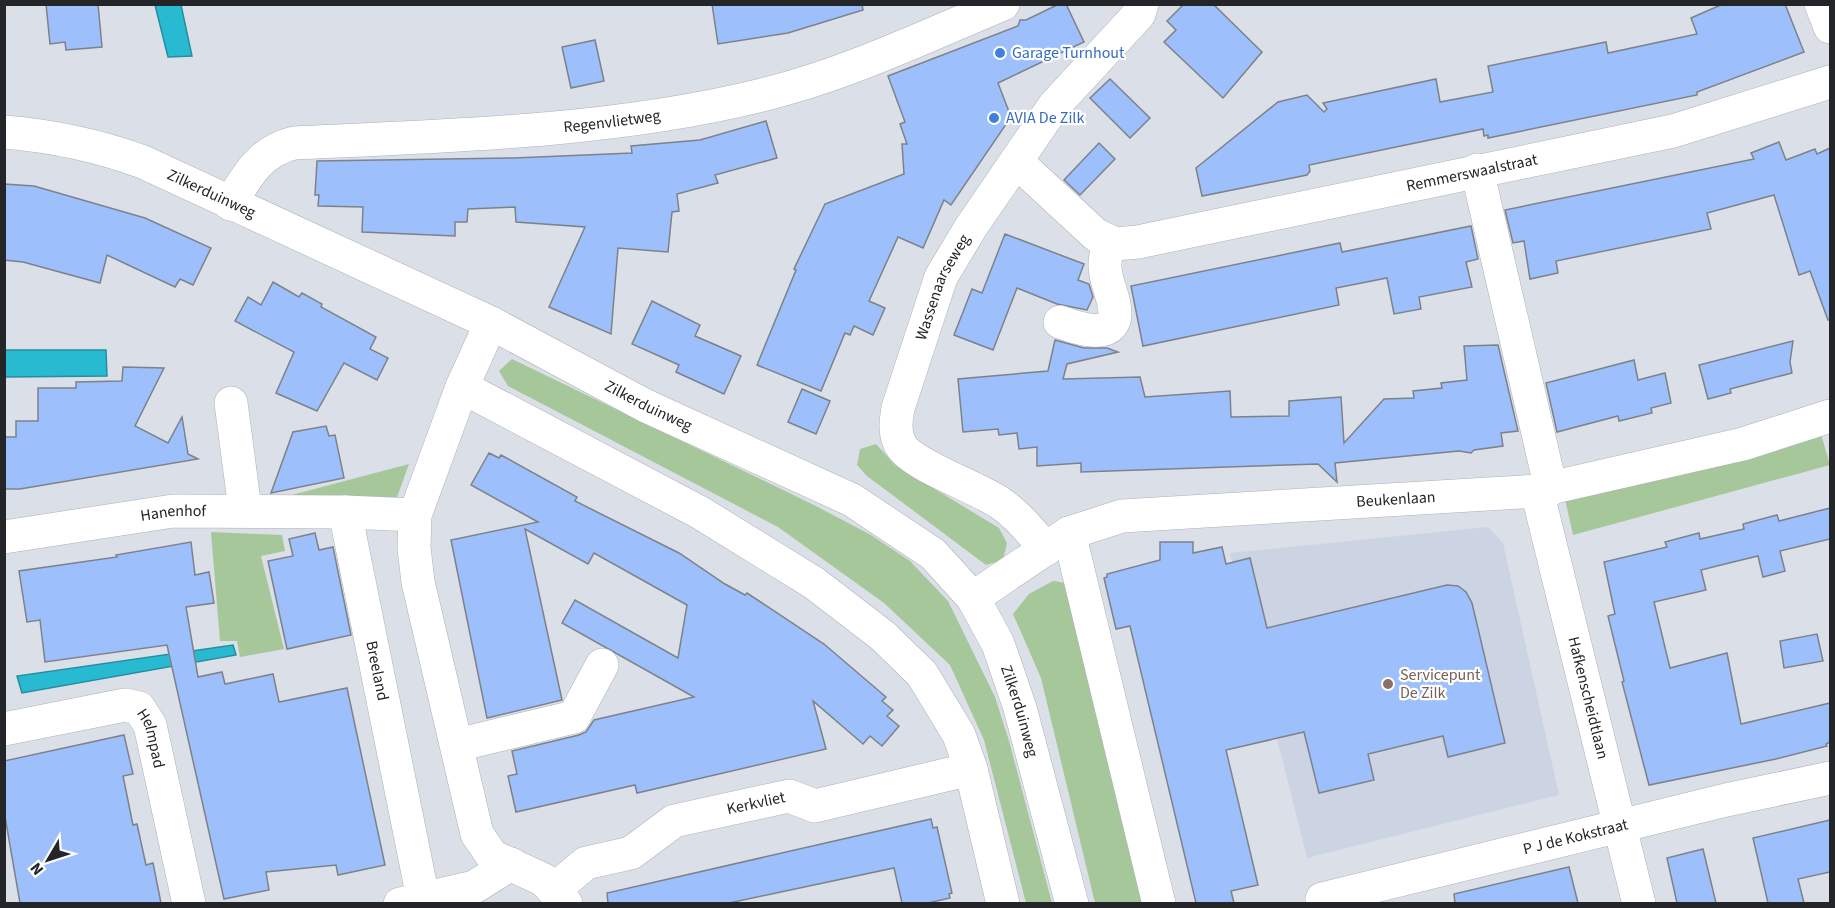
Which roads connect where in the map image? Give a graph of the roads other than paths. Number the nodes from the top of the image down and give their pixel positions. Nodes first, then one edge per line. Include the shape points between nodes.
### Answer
1 (1003, 4) edge
2 (1142, 4) edge
3 (1821, 4) edge
4 (1830, 27) edge
5 (1830, 82) edge
6 (4, 132) edge
7 (1016, 161) junction
8 (1478, 170) junction
9 (230, 204) junction
10 (1109, 241) junction
11 (1060, 322) dead end
12 (491, 323) junction
13 (462, 387) junction
14 (231, 403) dead end
15 (1830, 416) edge
16 (1544, 490) junction
17 (245, 509) junction
18 (345, 512) junction
19 (415, 515) junction
20 (4, 537) edge
21 (1058, 541) junction
22 (973, 598) junction
23 (602, 665) dead end
24 (7, 721) edge
25 (457, 745) junction
26 (971, 769) junction
27 (1830, 778) edge
28 (1621, 825) junction
29 (511, 864) junction
30 (561, 896) edge
31 (1322, 899) dead end
32 (411, 901) edge
33 (189, 903) edge
34 (1003, 903) edge
35 (1072, 903) edge
36 (1159, 903) edge
37 (1639, 903) edge

1 - 9 street, Regenvlietweg via 864,63 762,95 632,119 476,134 294,143 268,153 250,169
2 - 7 street, Wassenaarseweg via 1139,14 1054,106
3 - 4 street
5 - 8 street, Remmerswaalstraat via 1673,131
6 - 9 street, Zilkerduinweg via 62,137 102,147
7 - 10 street via 1096,235
7 - 21 street, Wassenaarseweg via 941,277 895,426 900,445 916,459 999,502 1019,519
8 - 10 street, Remmerswaalstraat via 1138,242
8 - 16 street, Hafkenscheidtlaan
9 - 12 street, Zilkerduinweg
10 - 11 street via 1105,265 1115,308 1111,323 1097,332
12 - 13 street
12 - 22 street, Zilkerduinweg via 646,406 858,502 933,554
13 - 19 street
13 - 26 street via 699,512 814,583 883,636 922,674 959,735
14 - 17 street
15 - 16 street, Beukenlaan via 1743,444
16 - 21 street, Beukenlaan via 1122,516
16 - 28 street, Hafkenscheidtlaan
17 - 18 street, Hanenhof
17 - 20 street, Hanenhof via 173,510
18 - 19 street
18 - 32 street, Breeland
19 - 25 street via 418,582
21 - 22 street, Beukenlaan
21 - 36 street
22 - 35 street, Zilkerduinweg via 998,644 1020,708
23 - 25 street via 574,717
24 - 33 street, Helmpad via 125,705 139,708 150,725
25 - 29 street via 477,834 492,856
26 - 30 street, Kerkvliet via 815,806 789,796 674,821 631,853 586,863
26 - 34 street
27 - 28 street, P J de Kokstraat
28 - 31 street, P J de Kokstraat
28 - 37 street, Hafkenscheidtlaan
29 - 30 street via 544,880
29 - 32 street, Breeland via 474,887

